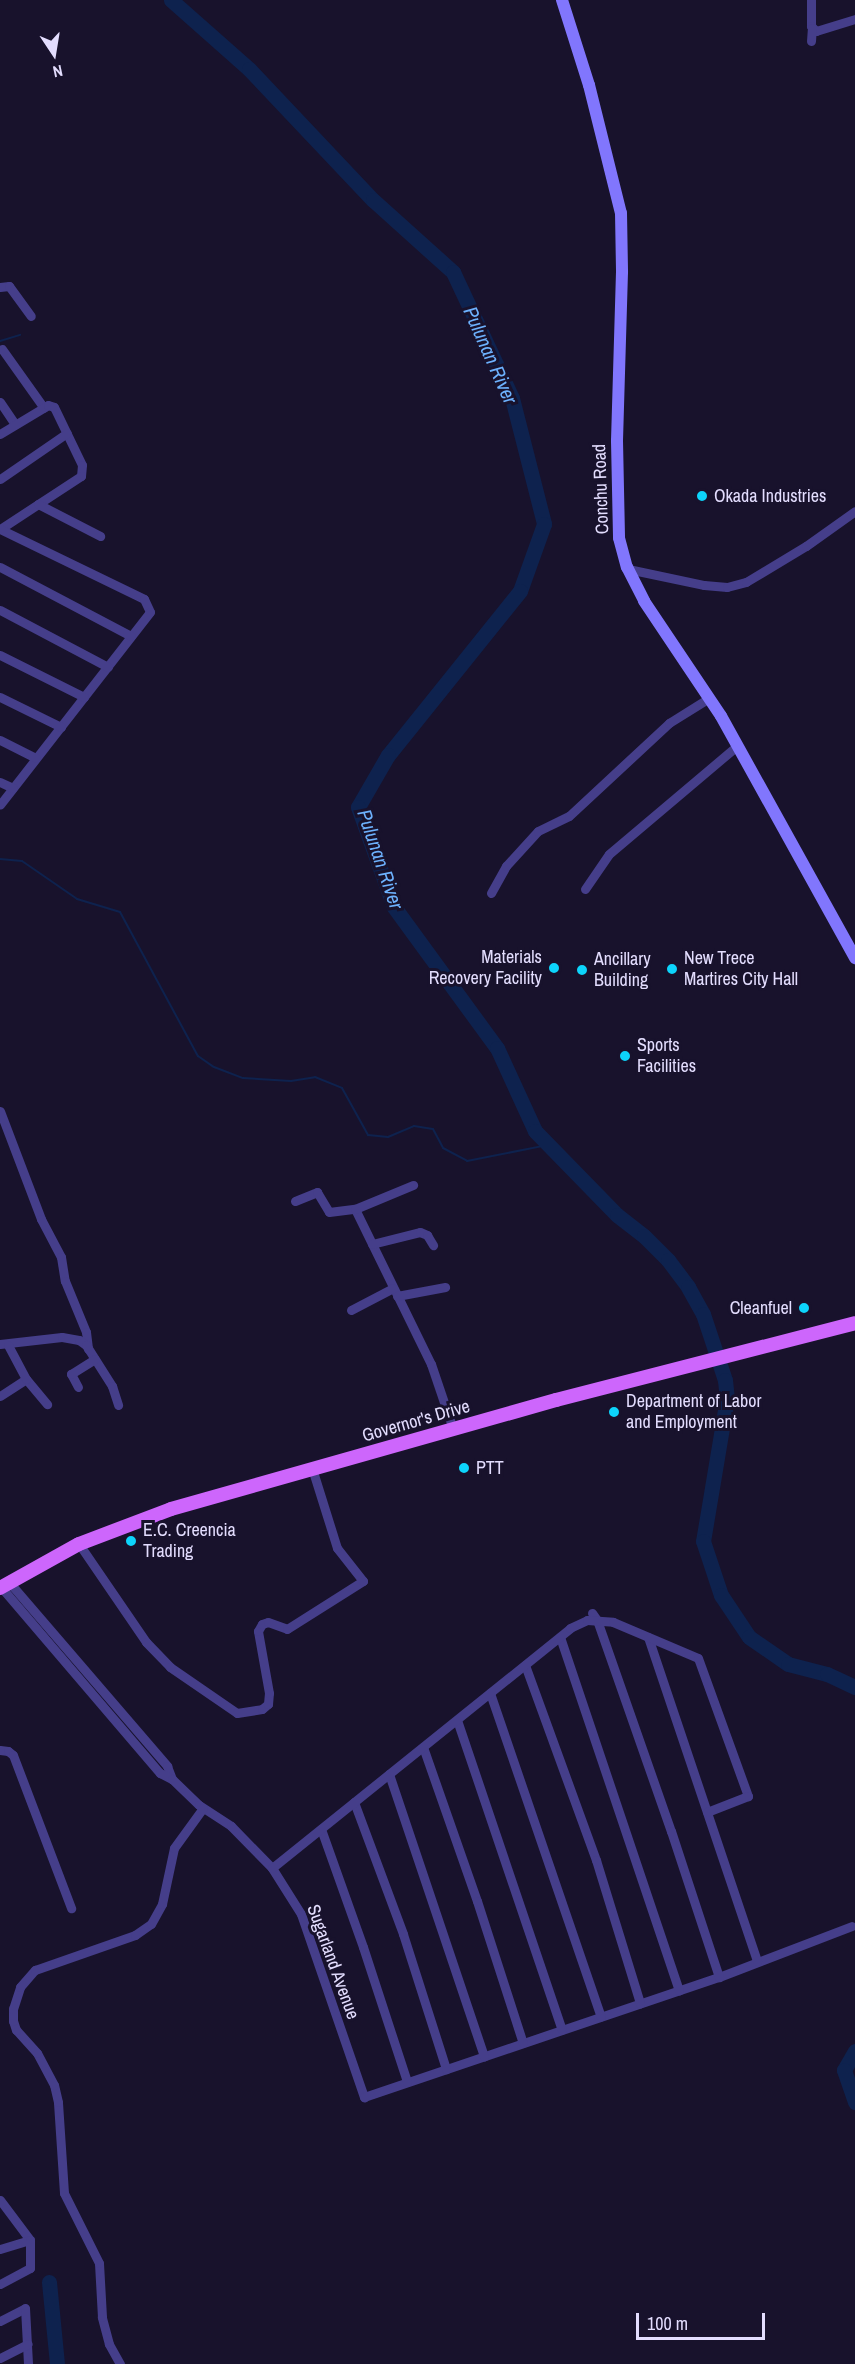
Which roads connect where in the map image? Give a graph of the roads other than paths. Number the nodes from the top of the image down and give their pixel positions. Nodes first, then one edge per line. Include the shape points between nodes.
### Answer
1 (562, 0) edge
2 (811, 0) edge
3 (855, 18) edge
4 (815, 30) junction
5 (811, 41) dead end
6 (0, 287) edge
7 (31, 316) dead end
8 (2, 349) dead end
9 (0, 402) edge
10 (44, 408) junction
11 (15, 424) junction
12 (67, 433) junction
13 (0, 434) edge
14 (0, 479) edge
15 (38, 504) junction
16 (855, 511) edge
17 (0, 529) edge
18 (100, 536) dead end
19 (0, 567) edge
20 (628, 569) junction
21 (0, 610) edge
22 (131, 636) junction
23 (0, 655) edge
24 (108, 666) junction
25 (0, 697) edge
26 (84, 697) junction
27 (709, 698) junction
28 (61, 727) junction
29 (0, 740) edge
30 (737, 746) junction
31 (36, 758) junction
32 (0, 782) edge
33 (13, 788) junction
34 (0, 805) edge
35 (585, 889) dead end
36 (491, 893) dead end
37 (855, 958) edge
38 (0, 1112) edge
39 (413, 1185) dead end
40 (295, 1201) dead end
41 (355, 1209) junction
42 (372, 1244) junction
43 (433, 1245) dead end
44 (445, 1287) dead end
45 (395, 1292) junction
46 (351, 1310) dead end
47 (855, 1323) edge
48 (4, 1344) edge
49 (88, 1349) junction
50 (95, 1359) junction
51 (26, 1379) junction
52 (78, 1387) dead end
53 (0, 1395) edge
54 (47, 1404) dead end
55 (118, 1405) dead end
56 (453, 1429) junction
57 (312, 1468) junction
58 (79, 1544) junction
59 (3, 1586) edge
60 (594, 1616) junction
61 (560, 1637) junction
62 (648, 1637) junction
63 (525, 1665) junction
64 (490, 1693) junction
65 (457, 1720) junction
66 (423, 1747) junction
67 (0, 1750) edge
68 (389, 1774) junction
69 (354, 1802) junction
70 (203, 1808) junction
71 (707, 1812) junction
72 (321, 1829) junction
73 (272, 1868) junction
74 (71, 1908) dead end
75 (852, 1926) dead end
76 (758, 1961) junction
77 (718, 1977) junction
78 (680, 1990) junction
79 (640, 2003) junction
80 (602, 2017) junction
81 (562, 2030) junction
82 (523, 2043) junction
83 (484, 2056) junction
84 (446, 2069) junction
85 (407, 2082) junction
86 (1, 2203) edge
87 (30, 2240) junction
88 (0, 2249) edge
89 (0, 2284) edge
90 (0, 2321) edge
91 (28, 2344) junction
92 (0, 2358) edge
93 (28, 2364) edge
94 (120, 2364) edge

1 - 20 main road, Conchu Road via 589,85 621,213 617,452 619,538
2 - 4 street
3 - 4 street
4 - 5 street
6 - 7 street via 9,286
8 - 10 street
9 - 11 street
10 - 11 street
10 - 12 street via 54,406
11 - 13 street
12 - 14 street
12 - 15 street via 82,465 81,476
15 - 17 street
15 - 18 street
16 - 20 street via 746,582 727,587
17 - 22 street via 144,599 150,612
19 - 22 street
20 - 27 main road, Conchu Road via 644,601
21 - 24 street
22 - 24 street
23 - 26 street
24 - 26 street
25 - 28 street
26 - 28 street
27 - 30 main road, Conchu Road
27 - 36 street via 669,723 569,816 538,831 506,866
28 - 31 street
29 - 31 street
30 - 35 street via 609,854
30 - 37 main road, Conchu Road
31 - 33 street
32 - 33 street
33 - 34 street
38 - 49 street via 41,1219 61,1257
39 - 41 street
40 - 41 street via 317,1192 329,1212
41 - 42 street
42 - 43 street via 420,1232 428,1235
42 - 45 street
44 - 45 street
45 - 46 street
45 - 56 street via 430,1364
47 - 56 main road, Governor's Drive
48 - 49 street via 62,1337 79,1340
48 - 51 street
49 - 50 street
50 - 52 street via 71,1374
50 - 55 street via 112,1386
51 - 53 street
51 - 54 street
56 - 57 main road, Governor's Drive
57 - 58 main road, Governor's Drive via 154,1514
57 - 58 street via 337,1548 363,1581 287,1629 268,1622 262,1624 258,1631 269,1693 268,1704 261,1709 237,1713 170,1667 146,1642
58 - 59 main road, Governor's Drive
59 - 70 street, Sugarland Avenue via 167,1766 172,1779
60 - 61 street via 575,1624
60 - 62 street
60 - 77 street
61 - 63 street
61 - 78 street
62 - 71 street
62 - 71 street via 698,1658 748,1796
63 - 64 street
63 - 79 street via 596,1860
64 - 65 street
64 - 80 street
65 - 66 street
65 - 81 street
66 - 68 street
66 - 82 street
67 - 74 street via 13,1755
68 - 69 street
68 - 83 street
69 - 72 street
69 - 84 street via 403,1934
70 - 73 street, Sugarland Avenue via 241,1834
70 - 94 street via 174,1848 162,1904 151,1924 135,1935 35,1970 20,1987 13,2009 16,2030 37,2053 54,2085 64,2193 99,2264 102,2317 109,2344
71 - 76 street
72 - 73 street
72 - 85 street
73 - 85 street, Sugarland Avenue via 301,1914 364,2097
75 - 76 street
76 - 77 street
77 - 78 street
78 - 79 street
79 - 80 street
80 - 81 street
81 - 82 street
82 - 83 street
83 - 84 street
84 - 85 street
86 - 87 street
87 - 88 street
87 - 89 street via 30,2268
90 - 91 street via 25,2308
91 - 92 street
91 - 93 street

